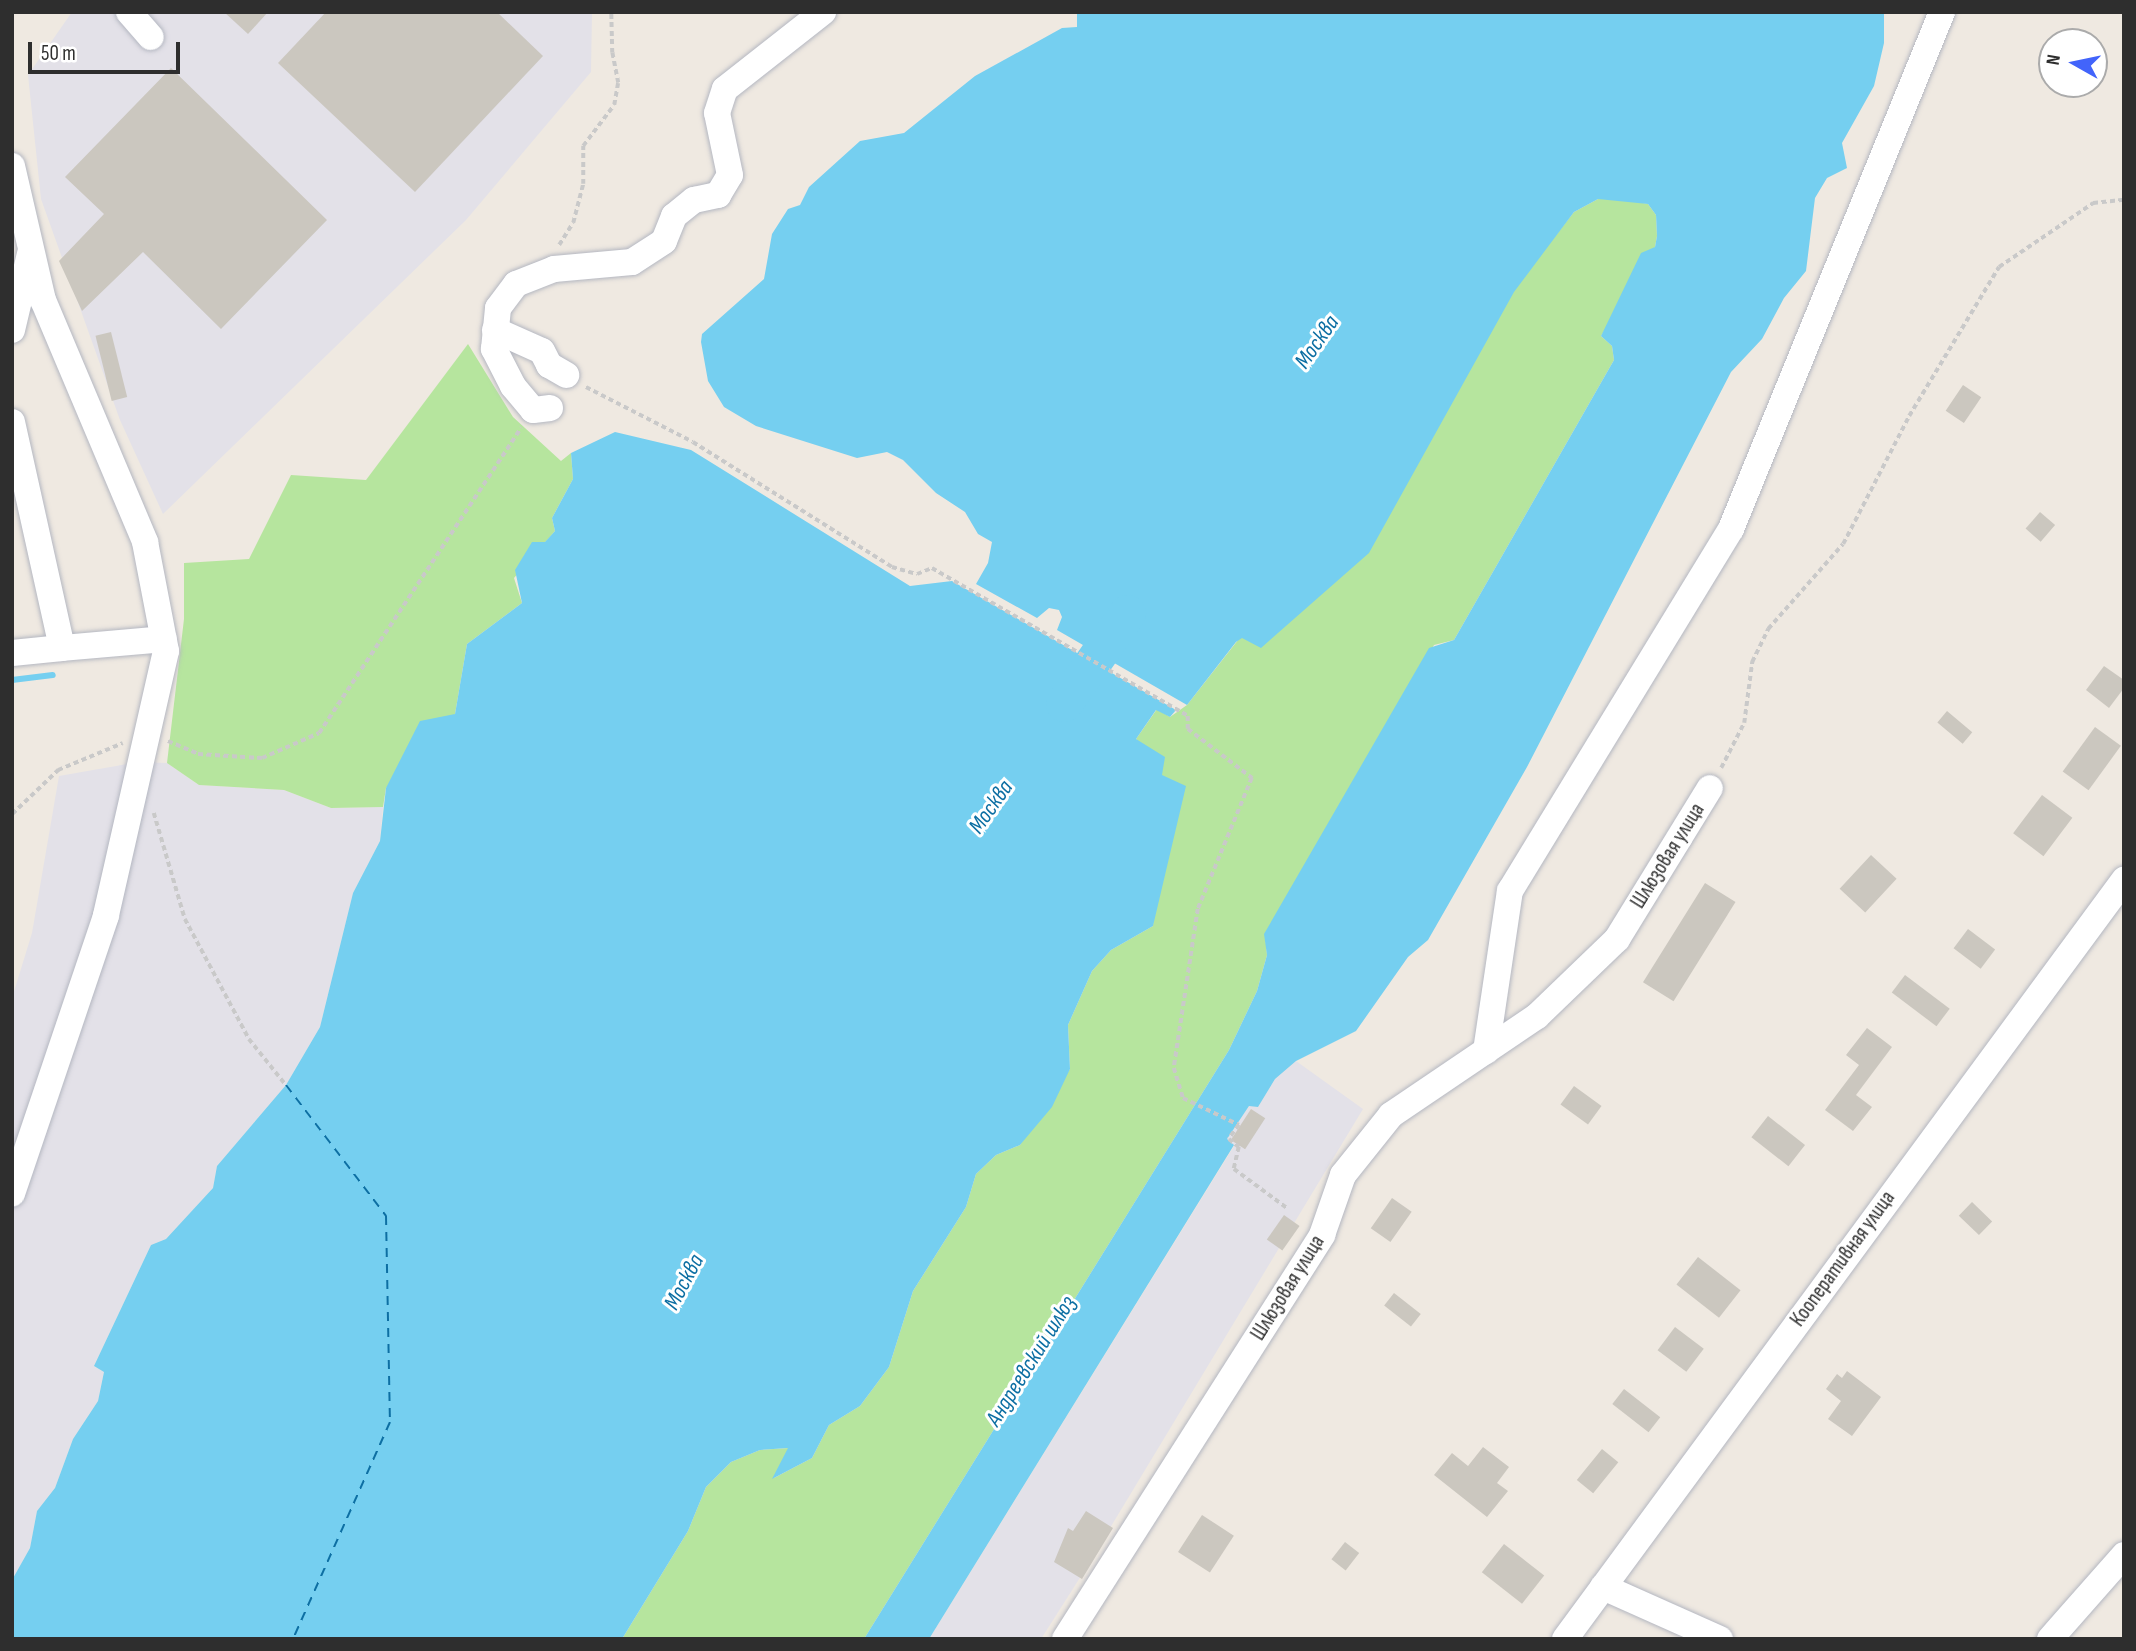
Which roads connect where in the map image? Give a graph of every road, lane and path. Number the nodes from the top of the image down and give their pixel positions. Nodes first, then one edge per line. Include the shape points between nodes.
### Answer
1 (129, 12) edge
2 (611, 12) edge
3 (823, 12) edge
4 (1942, 12) edge
5 (151, 37) dead end
6 (12, 166) edge
7 (2124, 200) edge
8 (31, 249) junction
9 (554, 269) junction
10 (12, 330) edge
11 (495, 330) junction
12 (574, 384) junction
13 (593, 392) junction
14 (542, 409) joint
15 (12, 422) edge
16 (164, 639) junction
17 (62, 648) junction
18 (12, 653) edge
19 (148, 732) junction
20 (1710, 788) joint
21 (153, 810) dead end
22 (12, 814) edge
23 (2124, 880) edge
24 (1486, 1051) junction
25 (286, 1085) dead end
26 (12, 1192) edge
27 (1287, 1208) dead end
28 (2124, 1555) edge
29 (1602, 1587) junction
30 (2054, 1637) edge
31 (1065, 1639) edge
32 (1565, 1639) edge
33 (1720, 1639) edge

1 - 5 street
2 - 9 path via 618,83 614,104 583,146 583,184 573,223 552,254
3 - 9 street via 725,89 717,113 730,175 718,195 694,200 674,216 664,240 632,262
4 - 24 street via 1731,529 1510,891
6 - 8 street
7 - 20 path via 2094,203 1999,267 1909,416 1843,544 1768,629 1752,662 1744,723
8 - 10 street
8 - 16 street via 43,300 145,542
9 - 11 street via 516,284 498,308
11 - 12 street via 542,351 549,365
11 - 14 street via 494,349 513,386
12 - 13 path
12 - 13 path
13 - 27 path via 693,442 892,567 918,574 932,568 1188,716 1188,729 1252,778 1198,909 1174,1069 1183,1098 1239,1125 1228,1139 1239,1147 1234,1169
14 - 19 path via 319,733 262,758 198,754
15 - 17 street
16 - 17 street
16 - 19 street via 166,651
17 - 18 street
19 - 22 path via 58,770
19 - 26 street via 106,916
20 - 24 street, Шлюзовая улица via 1617,939 1537,1016
21 - 25 path via 185,919 249,1039
23 - 29 street, Кооперативная улица
24 - 31 street, Шлюзовая улица via 1391,1115 1343,1175 1322,1235
28 - 30 street
29 - 32 street, Кооперативная улица
29 - 33 street

